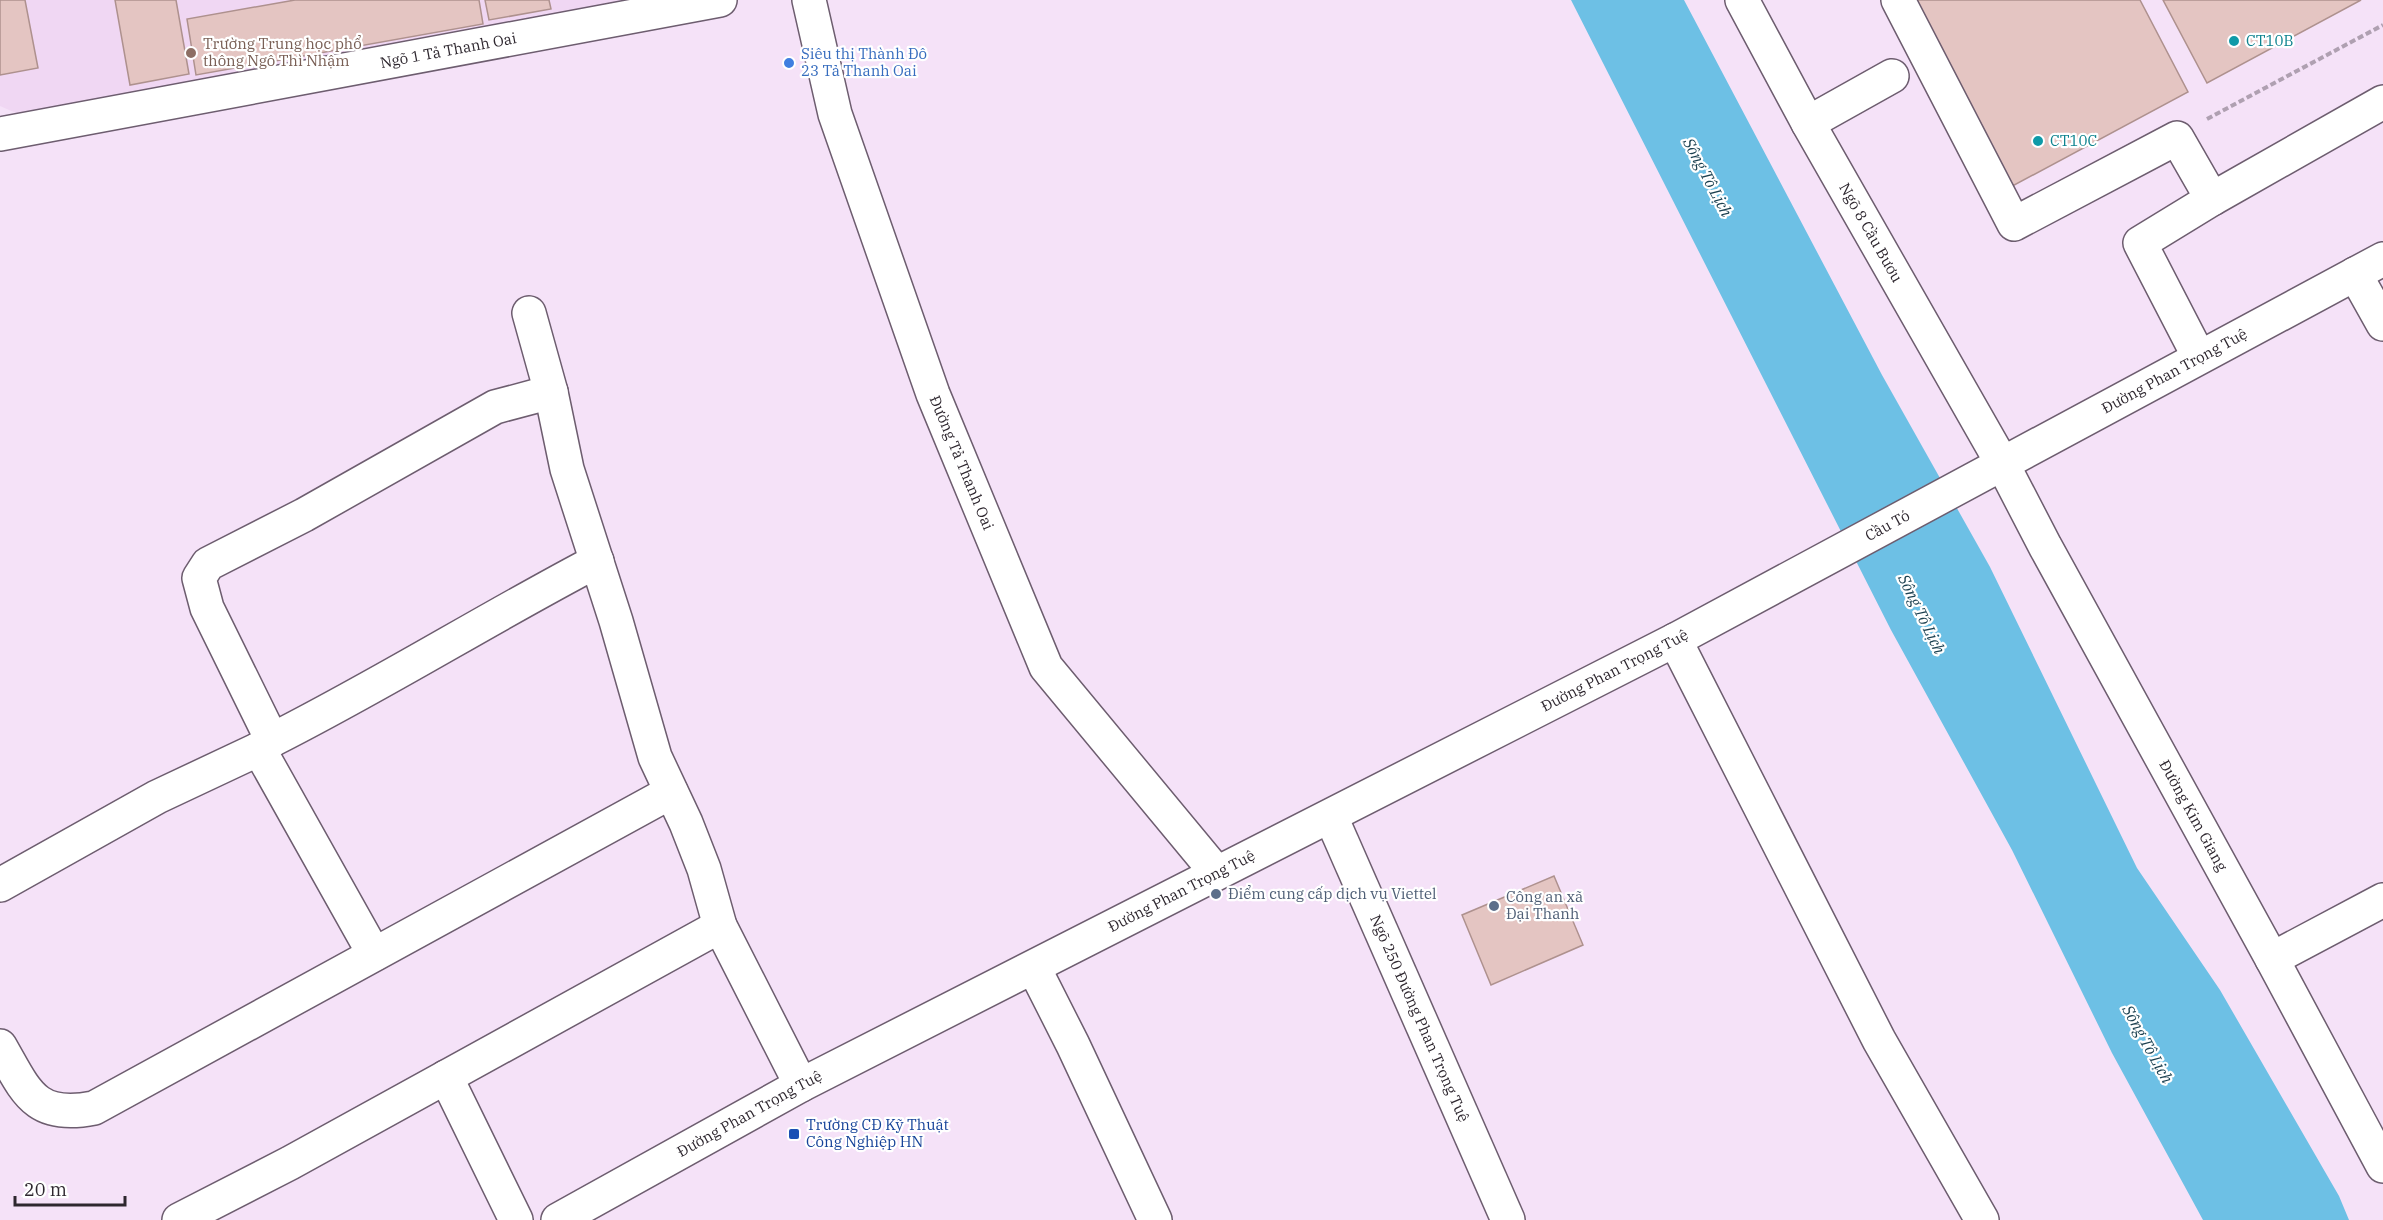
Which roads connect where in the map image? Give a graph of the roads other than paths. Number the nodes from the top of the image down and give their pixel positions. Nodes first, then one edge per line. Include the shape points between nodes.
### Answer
1 (720, 0) edge
2 (809, 0) edge
3 (1742, 0) edge
4 (1898, 0) edge
5 (1892, 76) dead end
6 (2383, 102) edge
7 (1808, 123) junction
8 (0, 135) edge
9 (2212, 199) junction
10 (2383, 259) edge
11 (2355, 274) junction
12 (529, 313) dead end
13 (2383, 324) edge
14 (2199, 357) junction
15 (551, 392) junction
16 (2002, 463) junction
17 (1965, 483) joint
18 (597, 561) junction
19 (1808, 567) joint
20 (1676, 640) junction
21 (265, 744) junction
22 (671, 792) junction
23 (1331, 817) junction
24 (1216, 872) junction
25 (0, 885) edge
26 (2383, 900) edge
27 (720, 926) junction
28 (374, 954) junction
29 (2272, 959) junction
30 (1034, 968) junction
31 (0, 1046) edge
32 (446, 1077) junction
33 (801, 1085) junction
34 (2383, 1166) edge
35 (179, 1220) edge
36 (516, 1220) edge
37 (558, 1220) edge
38 (1155, 1220) edge
39 (1508, 1220) edge
40 (1982, 1220) edge

1 - 8 main road, Ngõ 1 Tả Thanh Oai
2 - 24 main road, Đường Tả Thanh Oai via 834,114 933,394 1046,667
3 - 7 main road, Ngõ 8 Cầu Bươu
4 - 9 main road via 2014,224 2177,138
5 - 7 main road
6 - 9 main road
7 - 16 main road, Ngõ 8 Cầu Bươu
9 - 14 main road via 2140,243
10 - 11 main road, Đường Phan Trọng Tuệ
11 - 13 main road
11 - 14 main road, Đường Phan Trọng Tuệ
12 - 15 main road
14 - 16 main road, Đường Phan Trọng Tuệ
15 - 18 main road via 567,469
15 - 21 main road via 495,407 208,564 199,579 207,608
16 - 17 main road, Đường Phan Trọng Tuệ
16 - 29 main road, Đường Kim Giang
17 - 19 main road, Cầu Tó
18 - 21 main road
18 - 22 main road via 655,757
19 - 20 main road, Đường Phan Trọng Tuệ
20 - 23 main road, Đường Phan Trọng Tuệ
20 - 40 main road via 1879,1040
21 - 25 main road via 157,797
21 - 28 main road
22 - 27 main road via 704,869
22 - 28 main road
23 - 24 main road, Đường Phan Trọng Tuệ
23 - 39 main road, Ngõ 250 Đường Phan Trọng Tuệ
24 - 30 main road, Đường Phan Trọng Tuệ
26 - 29 main road
27 - 32 main road
27 - 33 main road
28 - 31 main road via 93,1108 75,1112 37,1103
29 - 34 main road, Đường Kim Giang
30 - 33 main road, Đường Phan Trọng Tuệ
30 - 38 main road
32 - 35 main road
32 - 36 main road
33 - 37 main road, Đường Phan Trọng Tuệ

